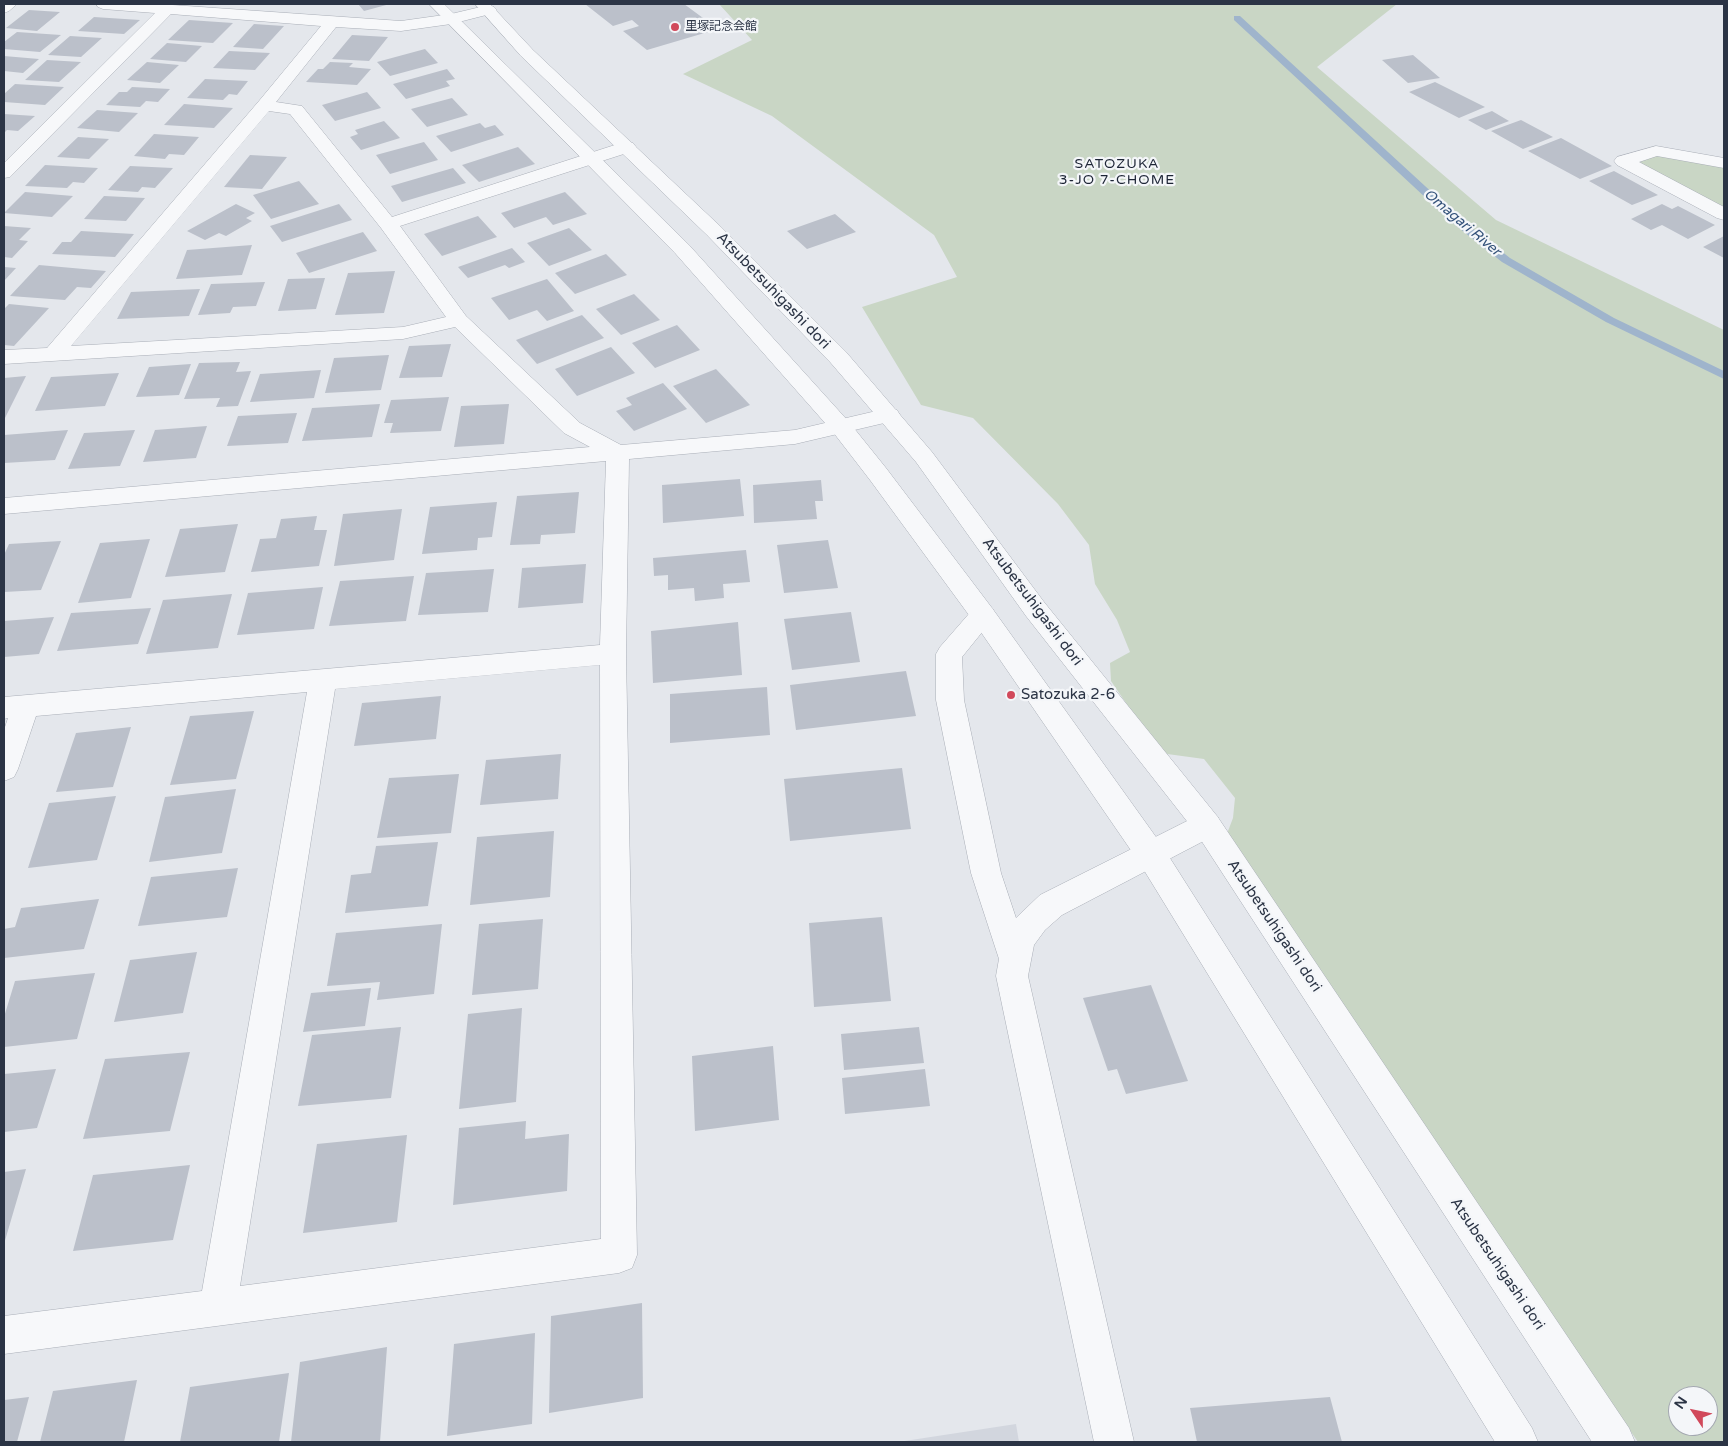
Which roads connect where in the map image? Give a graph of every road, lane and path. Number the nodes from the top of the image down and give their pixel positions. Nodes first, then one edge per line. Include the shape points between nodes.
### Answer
1 (8, 4) edge
2 (103, 4) edge
3 (485, 7) edge
4 (4, 8) edge
5 (166, 10) junction
6 (443, 11) edge
7 (332, 22) junction
8 (265, 105) junction
9 (627, 147) junction
10 (592, 158) junction
11 (1724, 163) edge
12 (4, 173) edge
13 (1724, 214) edge
14 (388, 224) junction
15 (459, 320) junction
16 (54, 353) junction
17 (4, 357) edge
18 (889, 415) junction
19 (841, 427) junction
20 (618, 453) junction
21 (4, 506) edge
22 (983, 615) junction
23 (613, 654) junction
24 (323, 679) junction
25 (15, 707) edge
26 (4, 769) edge
27 (1206, 825) junction
28 (1150, 853) junction
29 (1014, 958) junction
30 (218, 1305) junction
31 (4, 1334) edge
32 (1114, 1442) edge
33 (1518, 1442) edge
34 (1615, 1442) edge

1 - 4 street
2 - 5 street
3 - 6 street
3 - 9 street, Atsubetsuhigashi dori via 527,53
5 - 7 street
5 - 12 street
6 - 7 street via 401,26
6 - 10 street
7 - 8 street
8 - 14 street via 296,110
8 - 16 street
9 - 10 street
9 - 18 street, Atsubetsuhigashi dori via 810,329
10 - 14 street
10 - 19 street via 682,249
11 - 13 street via 1656,151 1623,161
14 - 15 street
15 - 16 street via 403,333
15 - 20 street via 572,428
16 - 17 street
18 - 19 street
18 - 27 street, Atsubetsuhigashi dori via 924,457 1035,609
19 - 20 street via 795,437
19 - 22 street
20 - 21 street
20 - 23 street
22 - 28 street
22 - 29 street via 949,654 950,700 986,874
23 - 24 street
23 - 30 street via 618,1255
24 - 25 street
24 - 30 street
25 - 26 street
27 - 28 street
27 - 34 street, Atsubetsuhigashi dori
28 - 29 street via 1051,905 1032,921 1019,941
28 - 33 street
29 - 32 street via 1012,976
30 - 31 street

